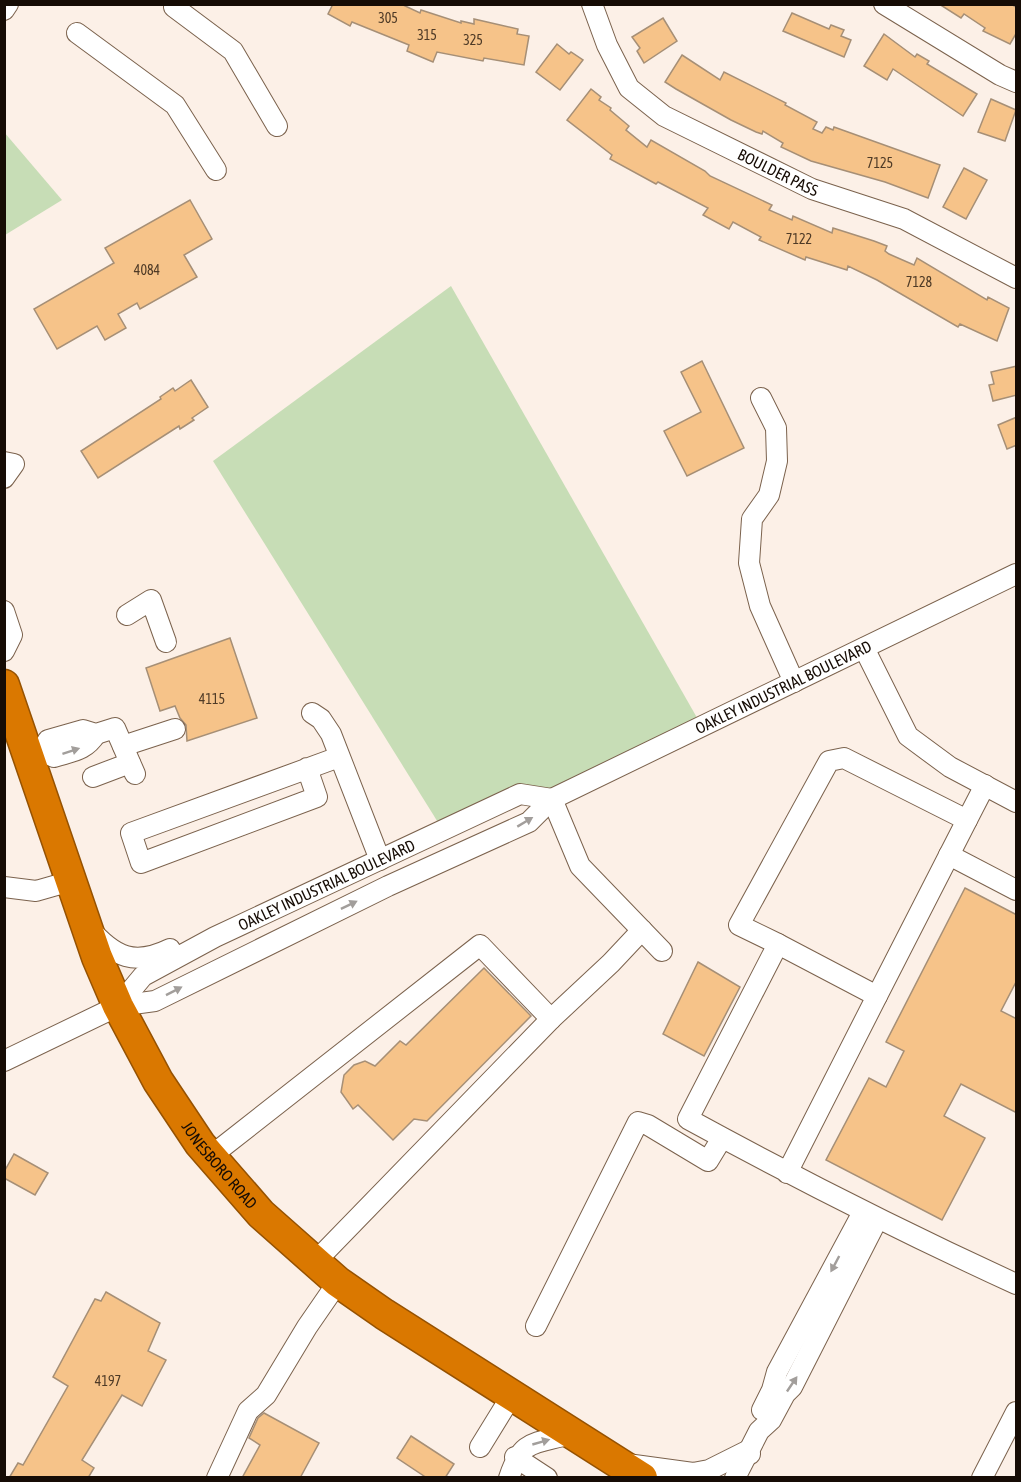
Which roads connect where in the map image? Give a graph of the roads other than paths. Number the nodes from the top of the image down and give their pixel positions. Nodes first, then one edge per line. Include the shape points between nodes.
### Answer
1 (8, 4) edge
2 (592, 4) edge
3 (884, 4) edge
4 (174, 7) dead end
5 (4, 10) edge
6 (77, 33) dead end
7 (1017, 82) edge
8 (277, 126) dead end
9 (216, 170) dead end
10 (1017, 278) edge
11 (761, 398) dead end
12 (4, 462) edge
13 (4, 478) edge
14 (1017, 574) edge
15 (4, 611) edge
16 (127, 615) dead end
17 (166, 642) dead end
18 (864, 648) junction
19 (4, 651) edge
20 (794, 682) junction
21 (4, 685) edge
22 (312, 713) dead end
23 (175, 729) dead end
24 (35, 753) junction
25 (339, 757) junction
26 (129, 761) junction
27 (307, 768) junction
28 (93, 777) dead end
29 (985, 785) junction
30 (552, 799) junction
31 (1017, 802) edge
32 (968, 820) junction
33 (949, 855) junction
34 (380, 860) junction
35 (71, 881) junction
36 (4, 887) edge
37 (1017, 890) edge
38 (292, 901) junction
39 (86, 924) junction
40 (642, 930) junction
41 (778, 944) junction
42 (662, 951) dead end
43 (877, 996) junction
44 (118, 1006) junction
45 (551, 1019) junction
46 (4, 1061) edge
47 (722, 1138) junction
48 (211, 1156) junction
49 (787, 1173) junction
50 (870, 1216) junction
51 (315, 1263) junction
52 (338, 1282) junction
53 (1017, 1284) edge
54 (536, 1326) dead end
55 (512, 1395) junction
56 (1017, 1412) edge
57 (572, 1434) junction
58 (480, 1447) dead end
59 (749, 1450) junction
60 (515, 1457) junction
61 (616, 1462) junction
62 (217, 1478) edge
63 (508, 1478) edge
64 (547, 1478) edge
65 (642, 1478) edge
66 (735, 1478) edge
67 (748, 1478) edge
68 (982, 1478) edge

1 - 5 street
2 - 10 street, BOULDER PASS via 629,88 664,116 812,189 904,219
3 - 7 street via 999,75
4 - 8 street via 233,51
6 - 9 street via 175,105
11 - 20 street via 776,428 777,461 769,495 752,519 749,563 763,615
12 - 13 street via 14,464
14 - 18 street, OAKLEY INDUSTRIAL BOULEVARD
15 - 19 street via 12,634
16 - 17 street via 151,600
18 - 20 street, OAKLEY INDUSTRIAL BOULEVARD
18 - 29 street via 908,736 927,752
20 - 30 street, OAKLEY INDUSTRIAL BOULEVARD
21 - 24 highway, JONESBORO ROAD
22 - 25 street via 331,734
23 - 26 street
24 - 26 street via 48,740 83,730 96,734 115,728
24 - 35 highway, JONESBORO ROAD
25 - 27 street
25 - 34 street
26 - 28 street
27 - 27 street via 131,833 141,863 317,797
29 - 31 street
29 - 32 street
30 - 34 street, OAKLEY INDUSTRIAL BOULEVARD via 519,794
30 - 40 street via 580,866
44 -> 30 street, OAKLEY INDUSTRIAL BOULEVARD via 155,1001 388,886 529,822
32 - 33 street
32 - 41 street via 844,758 829,761 739,925
33 - 37 street
33 - 43 street
34 - 38 street, OAKLEY INDUSTRIAL BOULEVARD
35 - 36 street via 36,891
35 - 39 highway, JONESBORO ROAD
38 - 39 street via 274,897 149,959 127,957 96,936
38 - 44 street, OAKLEY INDUSTRIAL BOULEVARD via 143,976
39 - 44 highway, JONESBORO ROAD
40 - 42 street
40 - 45 street
41 - 43 street
41 - 47 street via 688,1119
43 - 49 street
44 - 46 street, OAKLEY INDUSTRIAL BOULEVARD
44 - 48 highway, JONESBORO ROAD via 158,1082
45 - 48 street via 480,945
45 - 51 street
47 - 49 street
47 - 54 street via 708,1161 638,1122
48 - 51 highway, JONESBORO ROAD via 249,1202
49 - 50 street
50 - 53 street
50 - 59 street via 792,1387
51 - 52 highway, JONESBORO ROAD
52 - 55 highway, JONESBORO ROAD
52 - 62 street via 266,1395 249,1411
55 - 57 highway, JONESBORO ROAD
55 - 58 street
56 - 68 street
60 -> 57 street via 522,1449
57 - 61 highway, JONESBORO ROAD
59 - 61 street via 709,1470 693,1473
59 - 66 street
59 - 67 street
60 - 63 street
60 - 64 street
61 - 65 highway, JONESBORO ROAD

